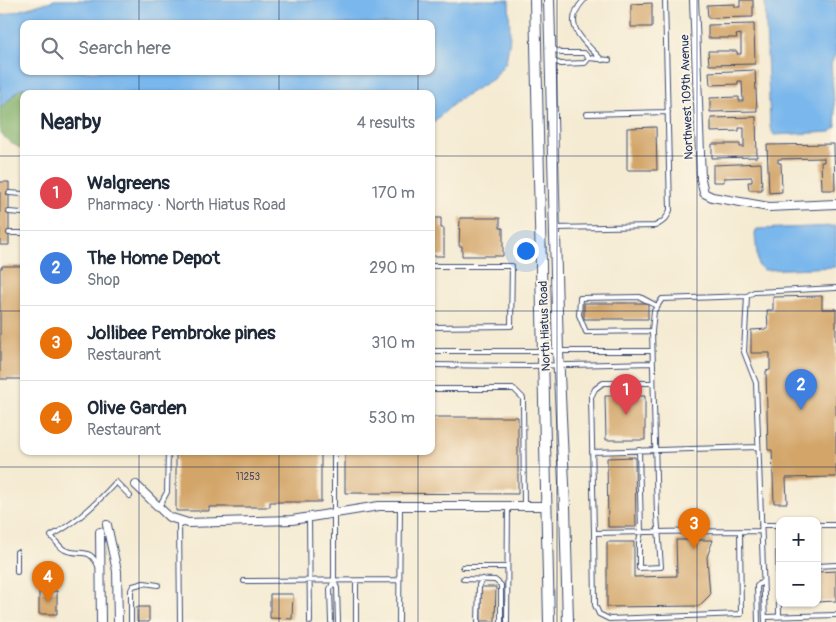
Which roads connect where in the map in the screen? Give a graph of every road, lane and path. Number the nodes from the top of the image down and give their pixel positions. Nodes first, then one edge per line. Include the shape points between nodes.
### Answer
1 (536, 0) edge
2 (540, 0) edge
3 (550, 0) edge
4 (584, 0) edge
5 (665, 0) edge
6 (694, 0) edge
7 (551, 47) junction
8 (589, 58) junction
9 (602, 60) junction
10 (609, 60) dead end
11 (552, 61) junction
12 (668, 112) junction
13 (587, 114) dead end
14 (10, 193) dead end
15 (20, 194) edge
16 (836, 204) edge
17 (9, 212) dead end
18 (20, 213) edge
19 (555, 228) junction
20 (9, 233) dead end
21 (20, 233) edge
22 (435, 266) edge
23 (836, 288) edge
24 (747, 296) junction
25 (657, 306) junction
26 (435, 327) edge
27 (652, 331) junction
28 (542, 351) junction
29 (652, 351) junction
30 (435, 352) edge
31 (558, 352) junction
32 (652, 363) junction
33 (435, 365) edge
34 (559, 365) junction
35 (542, 366) junction
36 (653, 382) junction
37 (435, 389) edge
38 (758, 447) junction
39 (639, 450) junction
40 (655, 450) junction
41 (592, 452) junction
42 (168, 455) edge
43 (334, 455) edge
44 (136, 485) dead end
45 (130, 496) dead end
46 (400, 506) junction
47 (508, 506) junction
48 (524, 506) junction
49 (547, 506) junction
50 (159, 507) junction
51 (333, 514) junction
52 (309, 518) junction
53 (179, 521) junction
54 (107, 525) dead end
55 (761, 525) junction
56 (776, 525) edge
57 (821, 525) edge
58 (836, 525) edge
59 (740, 531) junction
60 (762, 531) junction
61 (100, 532) dead end
62 (640, 532) junction
63 (658, 532) junction
64 (594, 533) junction
65 (17, 552) dead end
66 (821, 566) edge
67 (836, 566) edge
68 (463, 567) dead end
69 (508, 567) junction
70 (16, 572) dead end
71 (100, 573) junction
72 (463, 579) dead end
73 (484, 579) junction
74 (399, 580) junction
75 (244, 581) dead end
76 (309, 581) junction
77 (356, 581) junction
78 (763, 581) junction
79 (334, 582) junction
80 (158, 585) dead end
81 (779, 607) edge
82 (836, 615) edge
83 (779, 616) junction
84 (765, 620) edge
85 (101, 622) edge
86 (118, 622) edge
87 (131, 622) edge
88 (180, 622) edge
89 (310, 622) edge
90 (331, 622) edge
91 (338, 622) edge
92 (356, 622) edge
93 (399, 622) edge
94 (478, 622) edge
95 (500, 622) edge
96 (507, 622) edge
97 (548, 622) edge
98 (568, 622) edge
99 (758, 622) edge

1 - 28 main road, North Hiatus Road
2 - 11 main road via 542,45
3 - 7 main road, North Hiatus Road
4 - 9 lane via 575,12 573,22 577,32
5 - 12 lane
6 - 16 street, Northwest 109th Avenue via 704,192 712,197 769,206
7 - 8 lane via 561,53 584,53
7 - 11 main road, North Hiatus Road
8 - 9 lane
8 - 11 lane via 586,63
9 - 10 lane
11 - 19 main road, North Hiatus Road
12 - 13 lane
12 - 19 lane via 670,210 663,222 655,226
14 - 15 lane
17 - 18 lane
19 - 31 main road, North Hiatus Road
20 - 21 lane
22 - 26 lane via 512,266 511,326
23 - 24 lane via 754,292
24 - 25 lane via 662,299
24 - 38 lane via 744,352 756,382
25 - 27 lane
25 - 27 lane via 640,297 580,298 579,315 586,332
27 - 29 lane
28 - 30 lane
28 - 31 lane
28 - 35 main road, North Hiatus Road
29 - 31 lane
29 - 32 lane
31 - 34 main road, North Hiatus Road
32 - 34 lane
32 - 36 lane
33 - 35 lane
34 - 35 lane
34 - 98 main road, North Hiatus Road
35 - 49 main road, North Hiatus Road
36 - 40 lane
36 - 41 lane via 603,383 595,389 591,397
37 - 48 lane via 514,389 523,398
38 - 40 lane
38 - 55 lane
39 - 40 lane
39 - 41 lane
39 - 62 lane
40 - 63 lane
41 - 64 lane
42 - 50 lane via 167,492
43 - 51 lane
44 - 50 street
45 - 71 lane via 116,482 87,512 51,536 65,550 88,554 95,560
46 - 47 street
46 - 51 street
46 - 74 lane
47 - 48 street
47 - 69 lane
48 - 49 street
49 - 97 main road, North Hiatus Road
50 - 53 street
51 - 52 street
51 - 79 lane
52 - 53 street via 205,523
52 - 76 lane
53 - 88 lane
54 - 86 street via 117,571
55 - 56 lane
55 - 60 lane
57 - 58 lane
59 - 60 lane
59 - 63 lane
59 - 64 lane via 741,614 610,619 599,614 595,605
60 - 78 lane
61 - 71 street
62 - 63 lane
62 - 63 lane via 639,568 661,567
62 - 64 lane
65 - 70 lane
66 - 67 lane
68 - 69 lane
69 - 96 lane
71 - 85 street
72 - 73 lane
73 - 94 lane via 479,585
73 - 95 lane via 495,580 501,585
74 - 77 lane
74 - 93 lane
75 - 76 lane
76 - 79 lane
76 - 89 lane
77 - 79 lane
77 - 92 lane
78 - 84 lane
78 - 99 lane via 757,586
79 - 90 lane via 330,589
79 - 91 lane
80 - 87 lane via 144,583 133,586
81 - 83 lane
82 - 83 lane
83 - 84 lane

